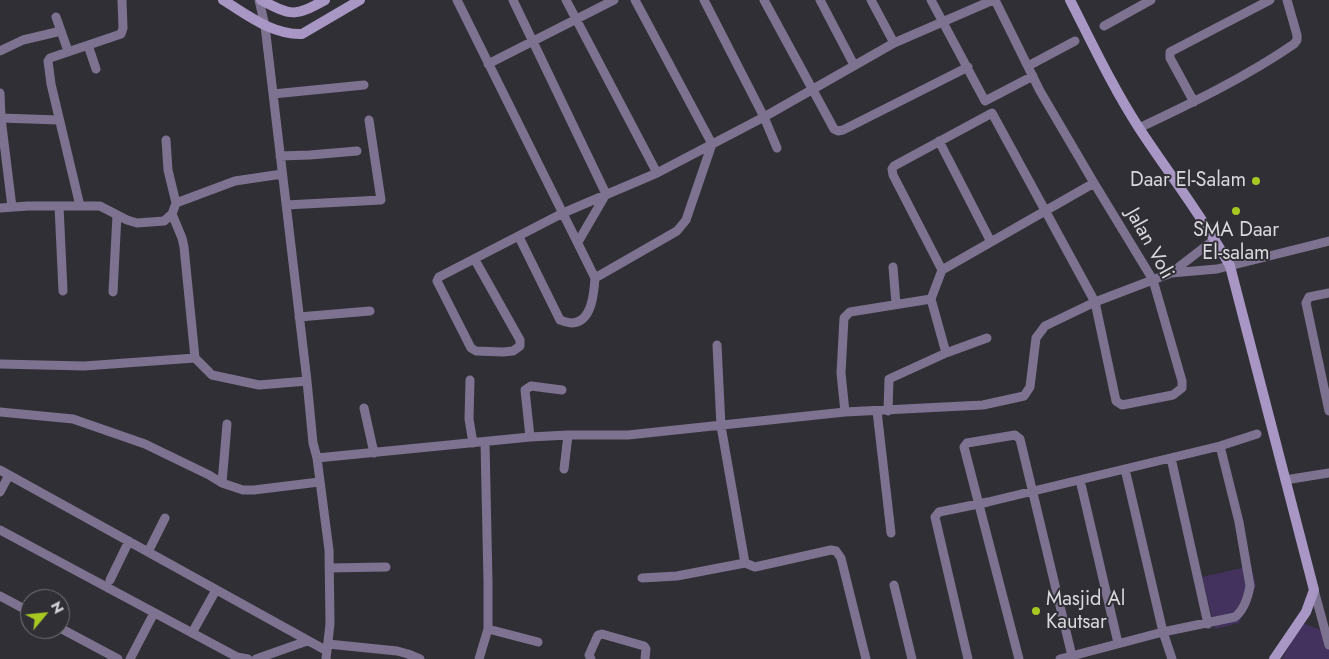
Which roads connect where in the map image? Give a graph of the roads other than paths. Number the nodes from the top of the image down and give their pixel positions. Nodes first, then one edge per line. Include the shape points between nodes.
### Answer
1 (122, 0) edge
2 (223, 0) edge
3 (260, 0) edge
4 (325, 0) edge
5 (360, 0) edge
6 (457, 0) edge
7 (512, 0) edge
8 (566, 0) edge
9 (614, 0) edge
10 (635, 0) edge
11 (704, 0) edge
12 (764, 0) edge
13 (820, 0) edge
14 (871, 0) edge
15 (932, 0) edge
16 (994, 0) edge
17 (1070, 0) edge
18 (1151, 0) edge
19 (1270, 0) edge
20 (1287, 0) edge
21 (56, 17) dead end
22 (577, 20) junction
23 (943, 21) junction
24 (265, 26) junction
25 (1104, 26) dead end
26 (61, 31) junction
27 (1075, 41) dead end
28 (534, 42) junction
29 (894, 43) junction
30 (88, 45) junction
31 (0, 51) edge
32 (68, 51) junction
33 (488, 64) junction
34 (854, 65) junction
35 (1028, 66) junction
36 (968, 67) junction
37 (96, 69) dead end
38 (1033, 76) junction
39 (364, 85) dead end
40 (812, 89) junction
41 (0, 93) edge
42 (273, 94) junction
43 (1194, 102) junction
44 (764, 117) junction
45 (0, 118) edge
46 (59, 120) junction
47 (369, 120) dead end
48 (1139, 128) junction
49 (166, 140) dead end
50 (939, 141) junction
51 (712, 144) junction
52 (777, 148) dead end
53 (357, 151) dead end
54 (280, 156) junction
55 (657, 173) junction
56 (282, 174) junction
57 (1094, 183) junction
58 (606, 194) junction
59 (176, 203) junction
60 (286, 205) junction
61 (59, 206) junction
62 (80, 206) junction
63 (12, 207) junction
64 (0, 208) edge
65 (563, 212) junction
66 (1045, 212) junction
67 (172, 214) junction
68 (117, 215) junction
69 (519, 237) junction
70 (1215, 239) junction
71 (1329, 240) edge
72 (578, 242) junction
73 (991, 242) junction
74 (475, 260) junction
75 (1230, 266) junction
76 (893, 267) dead end
77 (942, 270) junction
78 (1171, 273) junction
79 (595, 278) junction
80 (1153, 280) junction
81 (63, 291) dead end
82 (113, 292) dead end
83 (1329, 293) edge
84 (932, 299) junction
85 (1095, 302) junction
86 (896, 304) junction
87 (370, 311) dead end
88 (299, 317) junction
89 (987, 338) dead end
90 (717, 345) dead end
91 (946, 353) junction
92 (195, 358) junction
93 (0, 364) edge
94 (470, 380) dead end
95 (307, 381) junction
96 (562, 390) dead end
97 (364, 408) dead end
98 (877, 411) junction
99 (888, 411) junction
100 (1329, 411) edge
101 (0, 412) edge
102 (845, 412) junction
103 (227, 424) dead end
104 (721, 426) junction
105 (1257, 434) dead end
106 (568, 435) junction
107 (530, 438) junction
108 (485, 442) junction
109 (473, 443) junction
110 (1220, 446) junction
111 (374, 453) junction
112 (317, 458) junction
113 (1171, 458) junction
114 (564, 469) dead end
115 (1125, 469) junction
116 (0, 470) edge
117 (1329, 473) edge
118 (9, 475) junction
119 (1080, 480) junction
120 (1285, 480) junction
121 (319, 482) junction
122 (222, 484) junction
123 (1034, 491) junction
124 (0, 492) edge
125 (979, 504) junction
126 (166, 518) dead end
127 (0, 530) edge
128 (892, 533) dead end
129 (129, 541) junction
130 (148, 552) junction
131 (745, 563) junction
132 (386, 567) dead end
133 (329, 568) junction
134 (642, 578) dead end
135 (110, 580) dead end
136 (894, 585) dead end
137 (216, 590) junction
138 (1314, 590) junction
139 (0, 596) edge
140 (20, 607) edge
141 (154, 612) junction
142 (1208, 624) junction
143 (488, 629) junction
144 (1163, 632) junction
145 (70, 633) edge
146 (192, 633) junction
147 (307, 641) junction
148 (538, 642) dead end
149 (1118, 643) junction
150 (1329, 645) edge
151 (327, 651) edge
152 (1072, 656) junction
153 (118, 659) edge
154 (130, 659) edge
155 (248, 659) edge
156 (256, 659) edge
157 (420, 659) edge
158 (479, 659) edge
159 (591, 659) edge
160 (644, 659) edge
161 (866, 659) edge
162 (912, 659) edge
163 (968, 659) edge
164 (1019, 659) edge
165 (1060, 659) edge
166 (1172, 659) edge
167 (1274, 659) edge

1 - 30 street via 121,34
2 - 24 street
3 - 4 street via 285,12 304,12
3 - 24 street
5 - 24 street via 302,34
6 - 33 street
7 - 28 street
8 - 22 street
9 - 22 street
10 - 51 street
11 - 44 street
12 - 40 street
13 - 34 street
14 - 29 street
15 - 23 street
16 - 23 street
16 - 35 street, Jalan Voli
17 - 48 street
18 - 25 street
19 - 43 street via 1170,52 1170,58
20 - 43 street via 1297,35 1294,44
21 - 26 street
22 - 28 street
22 - 55 street
23 - 29 street
23 - 36 street
24 - 42 street
26 - 31 street via 23,40
26 - 32 street
27 - 35 street
28 - 33 street
28 - 58 street
29 - 34 street
30 - 32 street
30 - 37 street
32 - 46 street via 48,61
33 - 65 street
34 - 40 street
35 - 38 street, Jalan Voli
36 - 38 street via 985,100
36 - 40 street via 840,131 834,129
38 - 57 street, Jalan Voli
39 - 42 street
40 - 44 street
41 - 45 street
42 - 54 street
43 - 48 street
44 - 51 street
44 - 52 street
45 - 46 street
45 - 63 street
46 - 62 street
47 - 60 street via 381,200
48 - 70 street
49 - 59 street via 168,170
50 - 66 street via 992,113
50 - 73 street
50 - 77 street via 892,169
51 - 55 street
51 - 79 street via 686,220 677,231
53 - 54 street
54 - 56 street
55 - 58 street
56 - 59 street via 235,181
56 - 60 street
57 - 66 street
57 - 80 street, Jalan Voli
58 - 65 street
58 - 72 street
59 - 67 street
60 - 88 street
61 - 62 street
61 - 63 street
61 - 81 street
62 - 68 street via 100,206
63 - 64 street
65 - 69 street
65 - 72 street
66 - 73 street
66 - 85 street
67 - 68 street via 164,221 137,223
67 - 92 street via 184,247
68 - 82 street
69 - 74 street
69 - 79 street via 560,320 572,323 583,319 594,301
70 - 75 street
70 - 78 street
71 - 75 street
72 - 79 street
73 - 77 street
74 - 74 street via 437,281 471,348 476,351 513,351 520,346 520,340
75 - 78 street
75 - 120 street
76 - 86 street
77 - 84 street
78 - 80 street
80 - 85 street
80 - 85 street, Jalan Voli via 1182,381 1182,388 1173,395 1122,405 1117,403
83 - 100 street via 1310,297 1306,303
84 - 86 street
84 - 91 street
85 - 99 street via 1045,326 1036,338 1030,388 1024,396 983,405
86 - 102 street via 850,312 844,318 842,373
87 - 88 street
88 - 95 street
89 - 91 street
90 - 104 street
91 - 99 street via 889,379
92 - 93 street via 84,366
92 - 95 street via 212,375 259,385
94 - 109 street via 469,418
95 - 112 street
96 - 107 street via 531,386 525,390
97 - 111 street
98 - 99 street
98 - 102 street
98 - 128 street
101 - 122 street via 73,419 145,444
102 - 104 street
103 - 122 street
104 - 106 street via 628,435
104 - 131 street
105 - 110 street
106 - 107 street
106 - 114 street
107 - 108 street
108 - 109 street
108 - 143 street
109 - 111 street
110 - 113 street
110 - 142 street via 1239,522 1250,586 1240,613
111 - 112 street
112 - 121 street
113 - 115 street
113 - 142 street
115 - 119 street
115 - 144 street
116 - 118 street
117 - 120 street
118 - 124 street
118 - 129 street
119 - 123 street
119 - 149 street
120 - 138 street
121 - 122 street via 254,490
121 - 133 street
123 - 125 street
123 - 125 street via 1018,436 967,443 964,448
123 - 152 street
125 - 163 street via 941,511 935,517
125 - 164 street
126 - 130 street
127 - 141 street
129 - 130 street
129 - 135 street
130 - 137 street
131 - 134 street via 677,576
131 - 161 street via 755,567 836,551 841,558
132 - 133 street
133 - 151 street
136 - 162 street
137 - 146 street
137 - 147 street
138 - 150 street
138 - 167 street via 1306,612
139 - 140 street
141 - 146 street
141 - 154 street
142 - 144 street
143 - 148 street
143 - 158 street
144 - 149 street
144 - 166 street
145 - 153 street
146 - 155 street via 237,657
147 - 151 street
147 - 156 street
149 - 152 street
151 - 157 street via 397,651
152 - 165 street
159 - 160 street via 589,655 598,635 602,634 644,646

